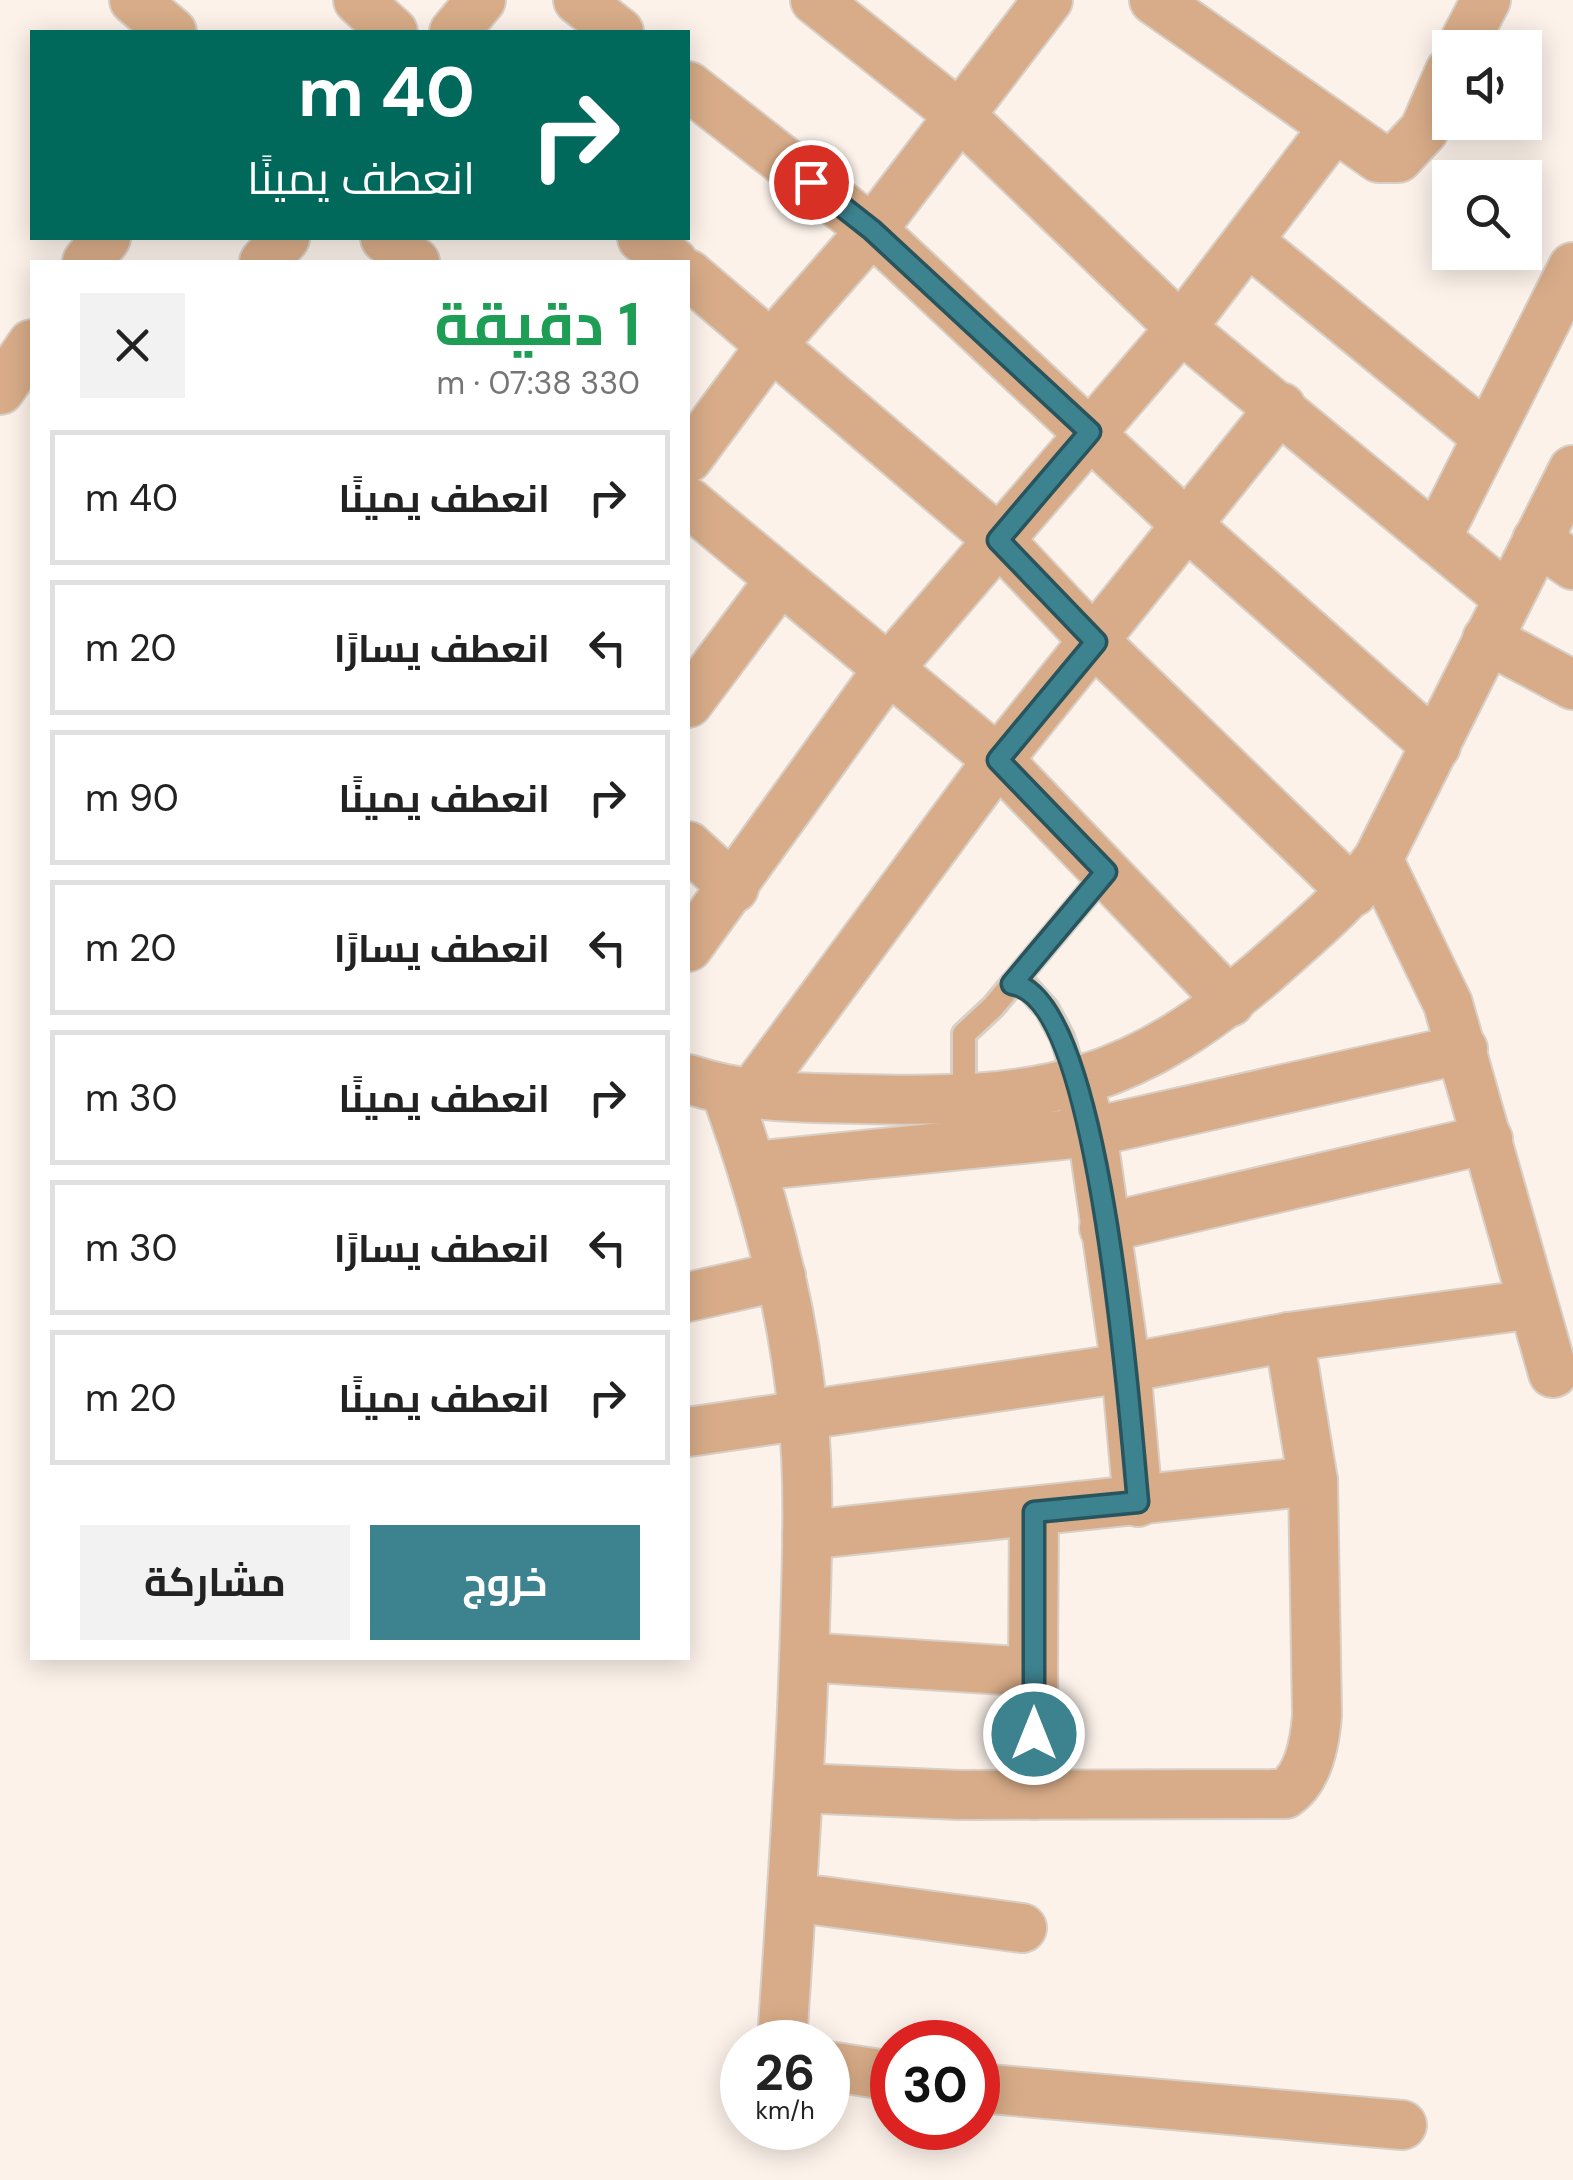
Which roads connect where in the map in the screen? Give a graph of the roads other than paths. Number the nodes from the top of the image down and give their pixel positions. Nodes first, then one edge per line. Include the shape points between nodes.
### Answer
1 (134, 0) edge
2 (358, 0) edge
3 (481, 0) edge
4 (578, 0) edge
5 (815, 0) edge
6 (1048, 0) edge
7 (1154, 0) edge
8 (1486, 0) edge
9 (170, 30) edge
10 (391, 30) edge
11 (456, 30) edge
12 (617, 30) edge
13 (1470, 30) edge
14 (690, 88) edge
15 (1432, 112) edge
16 (962, 117) junction
17 (1333, 129) junction
18 (872, 230) junction
19 (104, 240) edge
20 (283, 240) edge
21 (388, 240) edge
22 (645, 240) edge
23 (1248, 240) junction
24 (88, 260) edge
25 (266, 260) edge
26 (413, 260) edge
27 (670, 260) edge
28 (1573, 267) edge
29 (690, 276) edge
30 (1181, 328) junction
31 (23, 343) edge
32 (772, 344) junction
33 (0, 390) edge
34 (1281, 407) junction
35 (1090, 432) junction
36 (1487, 437) junction
37 (690, 455) edge
38 (1573, 470) edge
39 (690, 504) edge
40 (1188, 526) junction
41 (1436, 538) junction
42 (998, 540) junction
43 (1555, 553) edge
44 (780, 580) junction
45 (1497, 618) junction
46 (1096, 642) junction
47 (889, 668) junction
48 (1573, 685) edge
49 (690, 700) edge
50 (1436, 746) junction
51 (998, 760) junction
52 (690, 848) edge
53 (1106, 872) junction
54 (1365, 876) junction
55 (734, 888) junction
56 (690, 944) edge
57 (1012, 984) junction
58 (1230, 1002) junction
59 (1463, 1049) junction
60 (1077, 1084) junction
61 (721, 1089) edge
62 (964, 1102) junction
63 (1092, 1132) junction
64 (1488, 1139) junction
65 (752, 1166) junction
66 (1104, 1228) junction
67 (781, 1276) junction
68 (690, 1297) edge
69 (1534, 1304) junction
70 (1289, 1338) junction
71 (1126, 1368) junction
72 (1553, 1373) dead end
73 (803, 1414) junction
74 (690, 1432) edge
75 (1313, 1482) junction
76 (1138, 1502) junction
77 (1034, 1512) junction
78 (807, 1535) junction
79 (804, 1656) junction
80 (1033, 1672) junction
81 (800, 1788) junction
82 (1034, 1795) junction
83 (792, 1897) junction
84 (1022, 1928) dead end
85 (784, 2020) edge
86 (1000, 2090) edge
87 (1402, 2125) dead end

1 - 9 street
2 - 10 street
3 - 11 street
4 - 12 street
5 - 16 street
6 - 16 street
7 - 17 street
8 - 13 street
14 - 18 street
15 - 17 street via 1398,158 1379,158
16 - 18 street
16 - 30 street
17 - 23 street
18 - 32 street
18 - 35 street
19 - 24 street
20 - 25 street
21 - 26 street
22 - 27 street
23 - 30 street
23 - 36 street
28 - 36 street
29 - 32 street
30 - 34 street
30 - 35 street
31 - 33 street
32 - 37 street
32 - 42 street
34 - 40 street
34 - 41 street
35 - 40 street
35 - 42 street
36 - 41 street
38 - 43 street
39 - 44 street
40 - 46 street
40 - 50 street
41 - 45 street
42 - 46 street
42 - 47 street
43 - 45 street
44 - 47 street
44 - 49 street
45 - 48 street
45 - 50 street
46 - 51 street
46 - 54 street
47 - 51 street
47 - 55 street
50 - 54 street
51 - 53 street
51 - 61 street
52 - 55 street
53 - 57 lane
53 - 58 street
54 - 58 street
54 - 59 street via 1448,1004
55 - 56 street
57 - 60 lane via 1026,986 1047,1010
57 - 62 lane via 964,1034
58 - 60 street via 1154,1054
59 - 63 street
59 - 64 street
60 - 62 street
60 - 63 street
61 - 62 street
61 - 65 street
63 - 65 street
63 - 66 street
64 - 66 street
64 - 69 street
65 - 67 street
66 - 71 street
67 - 68 street
67 - 73 street
69 - 70 street
69 - 72 street
70 - 71 street
70 - 75 street
71 - 73 street
71 - 76 street
73 - 74 street
73 - 78 street
75 - 76 street
75 - 82 street via 1318,1715 1315,1740 1292,1790 1278,1797
76 - 77 street
77 - 78 street
77 - 80 street
78 - 79 street
79 - 80 street
79 - 81 street
80 - 82 street
81 - 82 street
81 - 83 street
83 - 84 street
83 - 85 street
86 - 87 street

